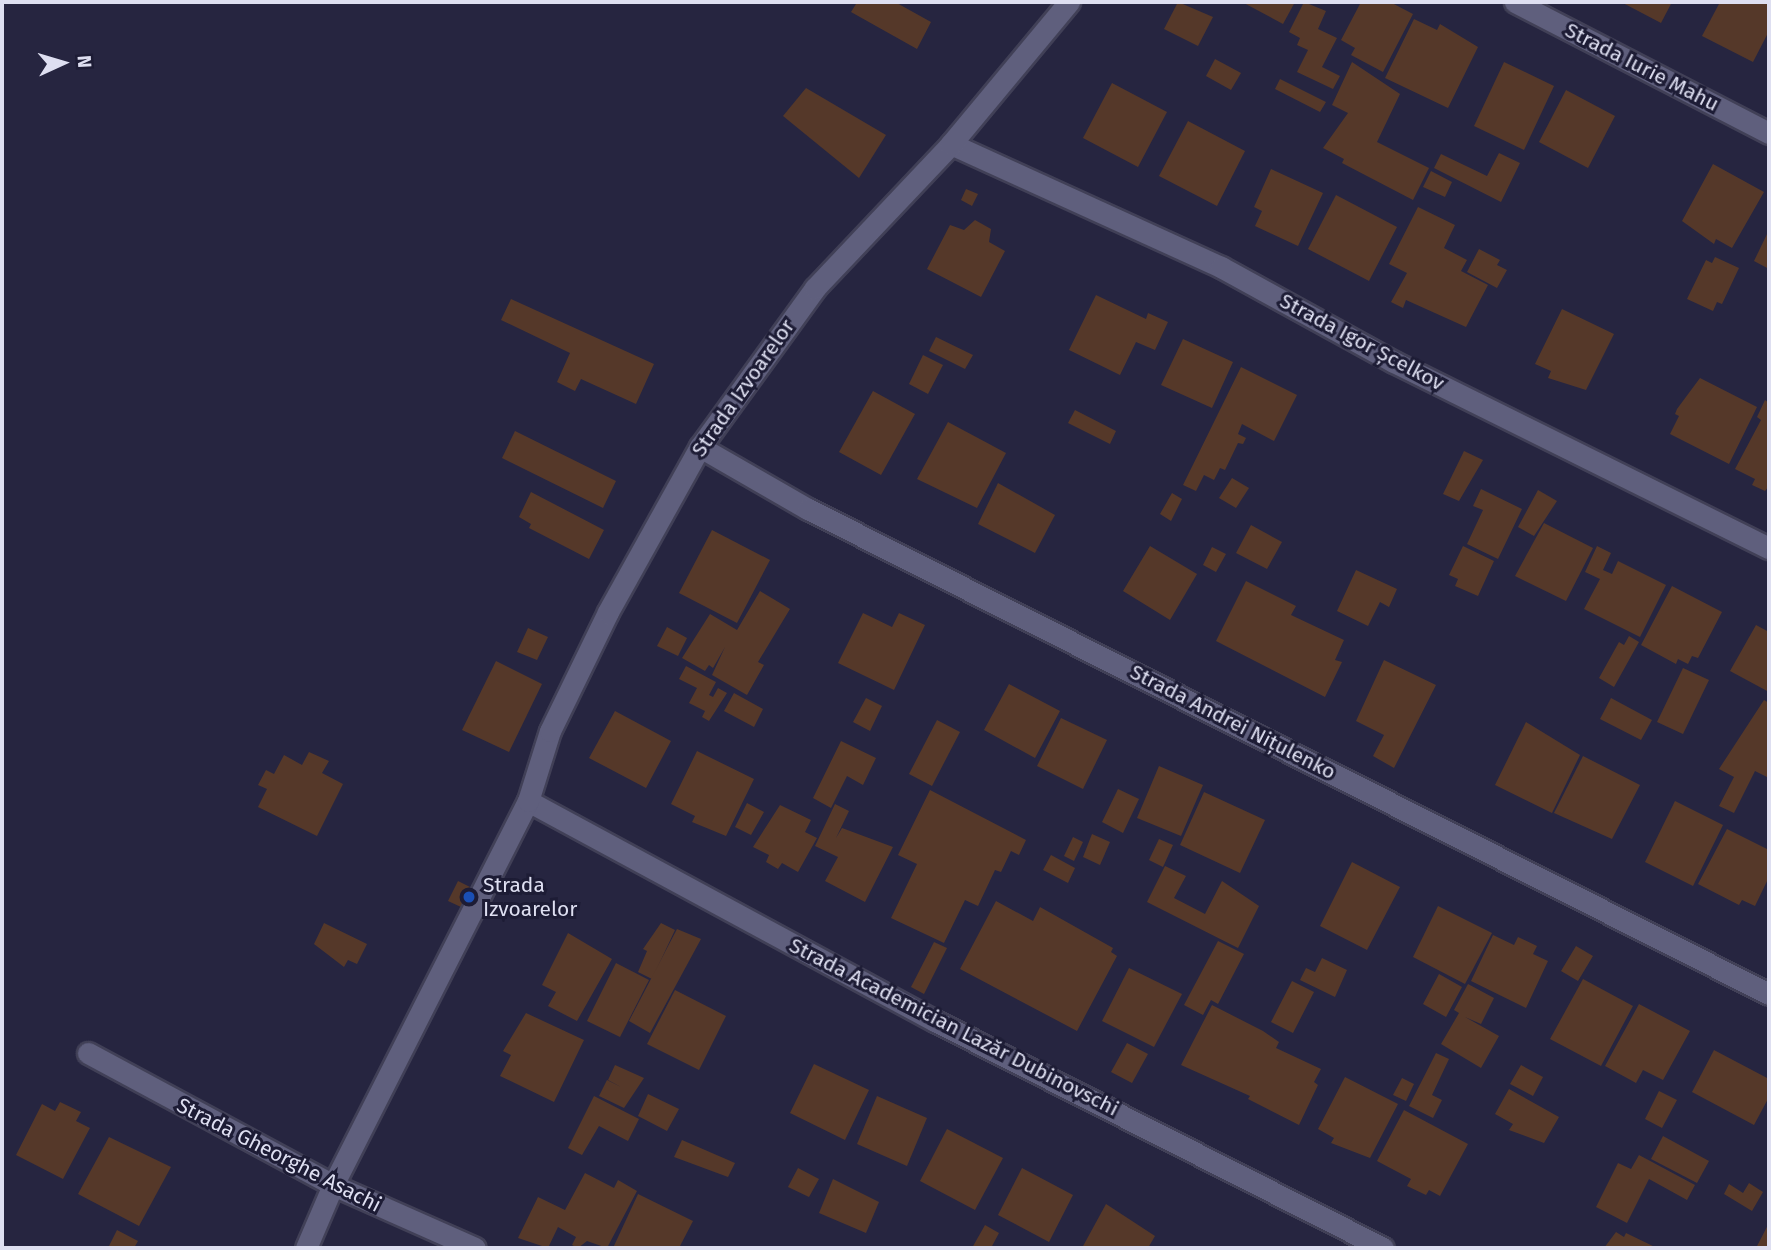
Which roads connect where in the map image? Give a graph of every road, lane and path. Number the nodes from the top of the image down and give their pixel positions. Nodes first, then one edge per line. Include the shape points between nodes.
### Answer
1 (1069, 2) edge
2 (1515, 2) edge
3 (1769, 133) edge
4 (951, 144) junction
5 (699, 447) junction
6 (1769, 548) edge
7 (528, 801) junction
8 (1769, 994) edge
9 (88, 1053) dead end
10 (333, 1185) junction
11 (306, 1248) edge
12 (475, 1248) edge
13 (1383, 1248) edge

1 - 4 street, Strada Izvoarelor
2 - 3 street, Strada Iurie Mahu
4 - 5 street, Strada Izvoarelor via 814,288
4 - 6 street, Strada Igor Șсelkov via 1222,267 1394,362
5 - 7 street, Strada Izvoarelor via 653,525 550,731
5 - 8 street, Strada Andrei Nițulenko via 808,509
7 - 10 street, Strada Izvoarelor
7 - 13 street, Strada Academician Lazăr Dubinovschi via 935,1021
9 - 10 street, Strada Gheorghe Asachi
10 - 11 street, Strada Izvoarelor
10 - 12 street, Strada Gheorghe Asachi

